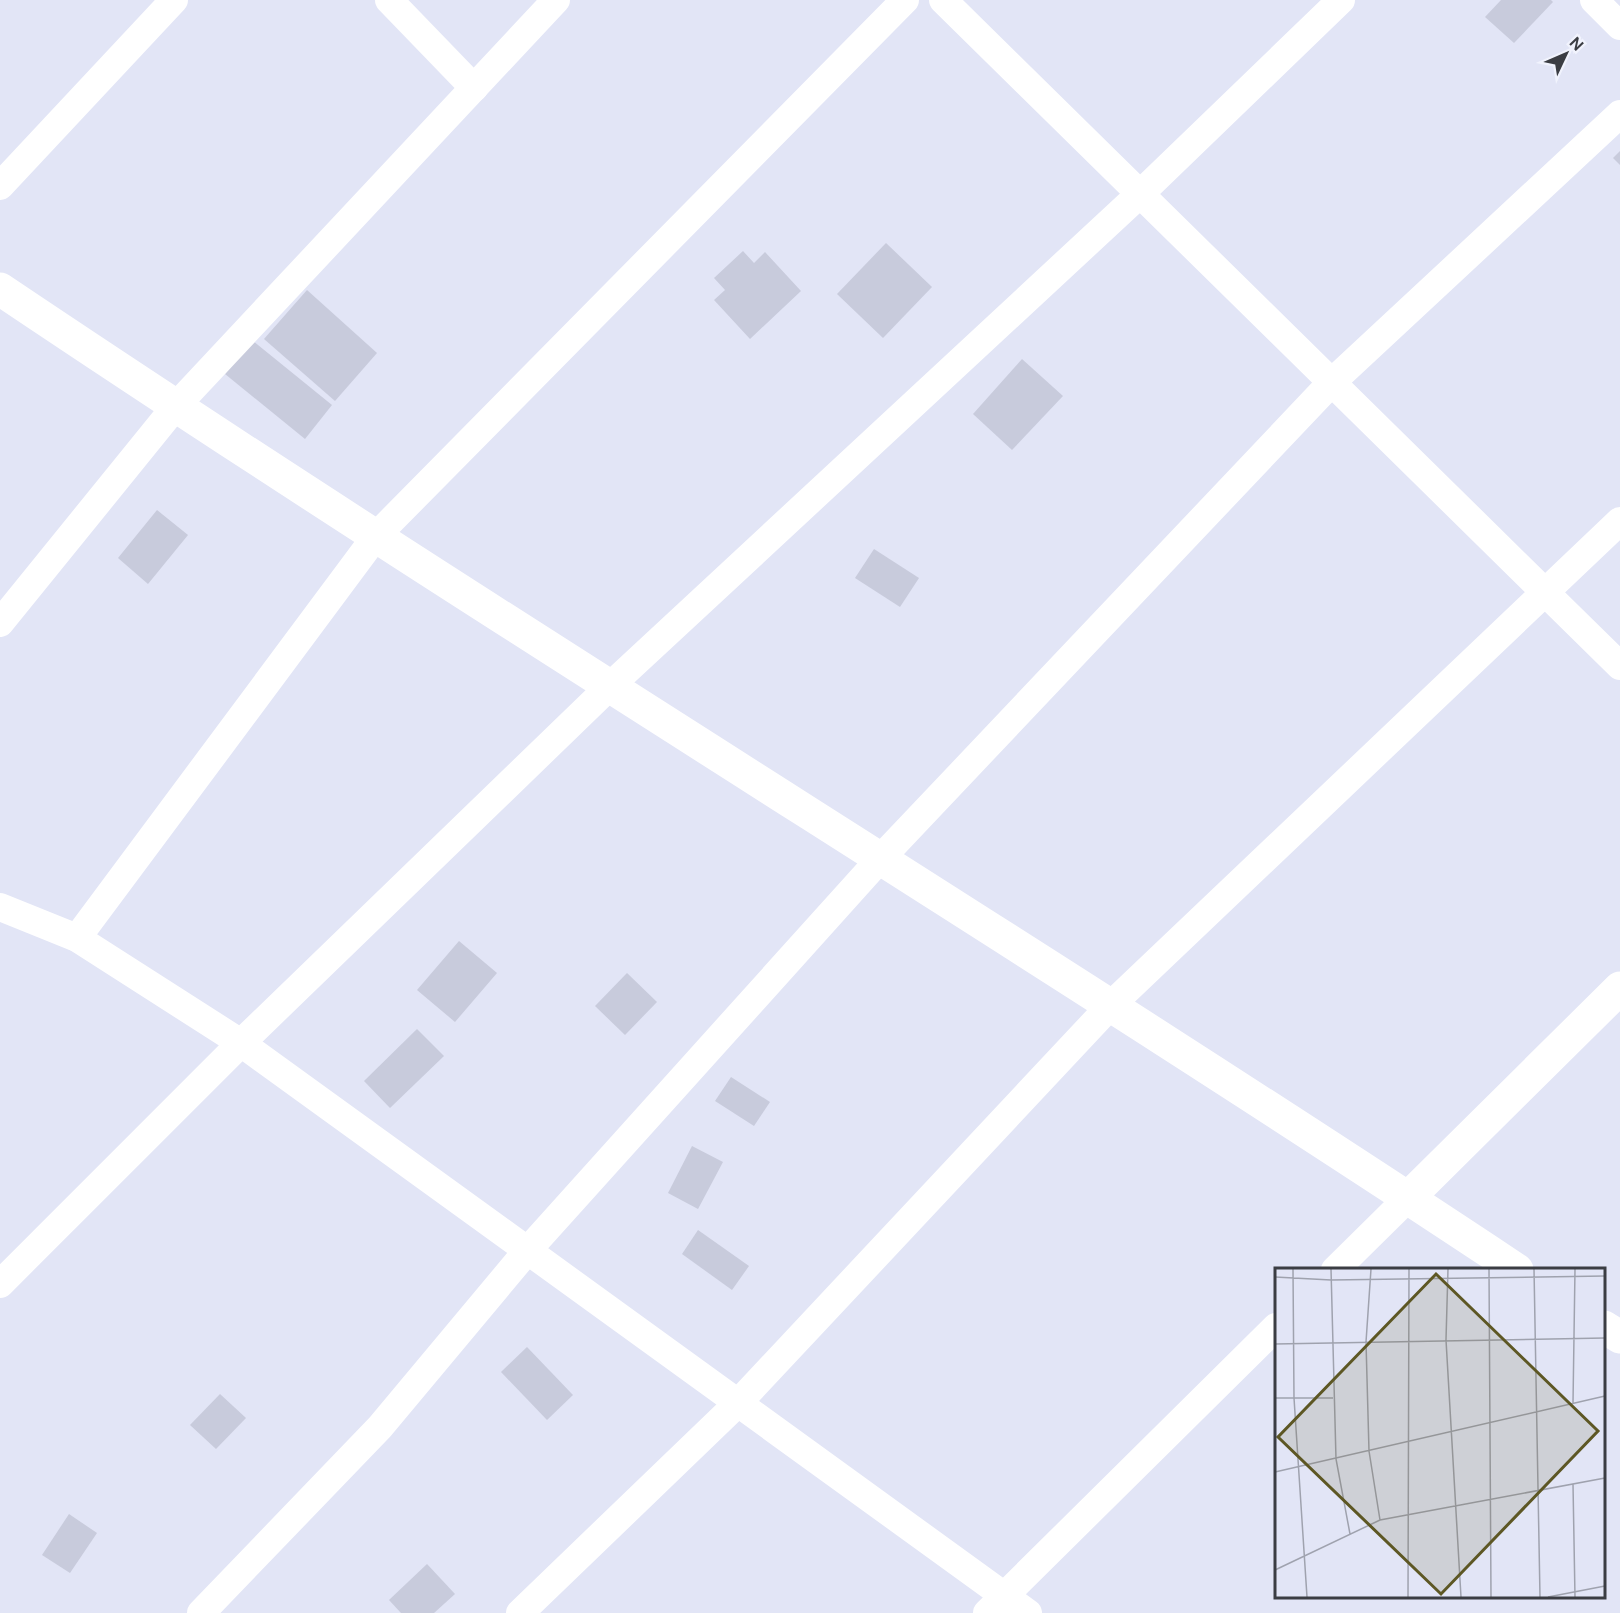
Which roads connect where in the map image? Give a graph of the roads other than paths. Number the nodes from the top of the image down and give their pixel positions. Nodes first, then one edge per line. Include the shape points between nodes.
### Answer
1 (174, 0) edge
2 (389, 0) edge
3 (556, 0) edge
4 (905, 0) edge
5 (943, 0) edge
6 (1341, 0) edge
7 (1594, 0) edge
8 (1620, 26) edge
9 (474, 88) junction
10 (1620, 114) edge
11 (0, 186) edge
12 (1140, 194) junction
13 (0, 290) edge
14 (1332, 382) junction
15 (175, 407) junction
16 (1620, 522) edge
17 (376, 536) junction
18 (1545, 591) junction
19 (0, 623) edge
20 (1620, 666) edge
21 (610, 686) junction
22 (880, 859) junction
23 (0, 907) edge
24 (77, 938) junction
25 (1620, 988) edge
26 (1110, 1006) junction
27 (242, 1043) junction
28 (1408, 1198) junction
29 (527, 1251) junction
30 (1336, 1268) edge
31 (1515, 1268) edge
32 (0, 1284) edge
33 (1605, 1328) edge
34 (1275, 1329) edge
35 (1620, 1337) edge
36 (738, 1403) junction
37 (995, 1604) edge
38 (201, 1613) edge
39 (520, 1613) edge
40 (1028, 1613) edge

1 - 11 street
2 - 9 street
3 - 9 street
4 - 17 street
5 - 12 street
6 - 12 street
7 - 8 street
9 - 15 street
10 - 14 street
12 - 14 street
12 - 21 street
13 - 15 main road
14 - 18 street
14 - 22 street
15 - 17 main road
15 - 19 street
16 - 18 street
17 - 21 main road
17 - 24 street
18 - 20 street
18 - 26 street
21 - 22 main road
21 - 27 street
22 - 26 main road
22 - 29 street
23 - 24 street
24 - 27 street
25 - 28 main road
26 - 28 main road
26 - 36 street
27 - 29 street
27 - 32 street
28 - 30 street
28 - 31 main road
29 - 36 street
29 - 38 street via 380,1427
33 - 35 main road
34 - 37 street
36 - 37 street
36 - 39 street
37 - 40 street

